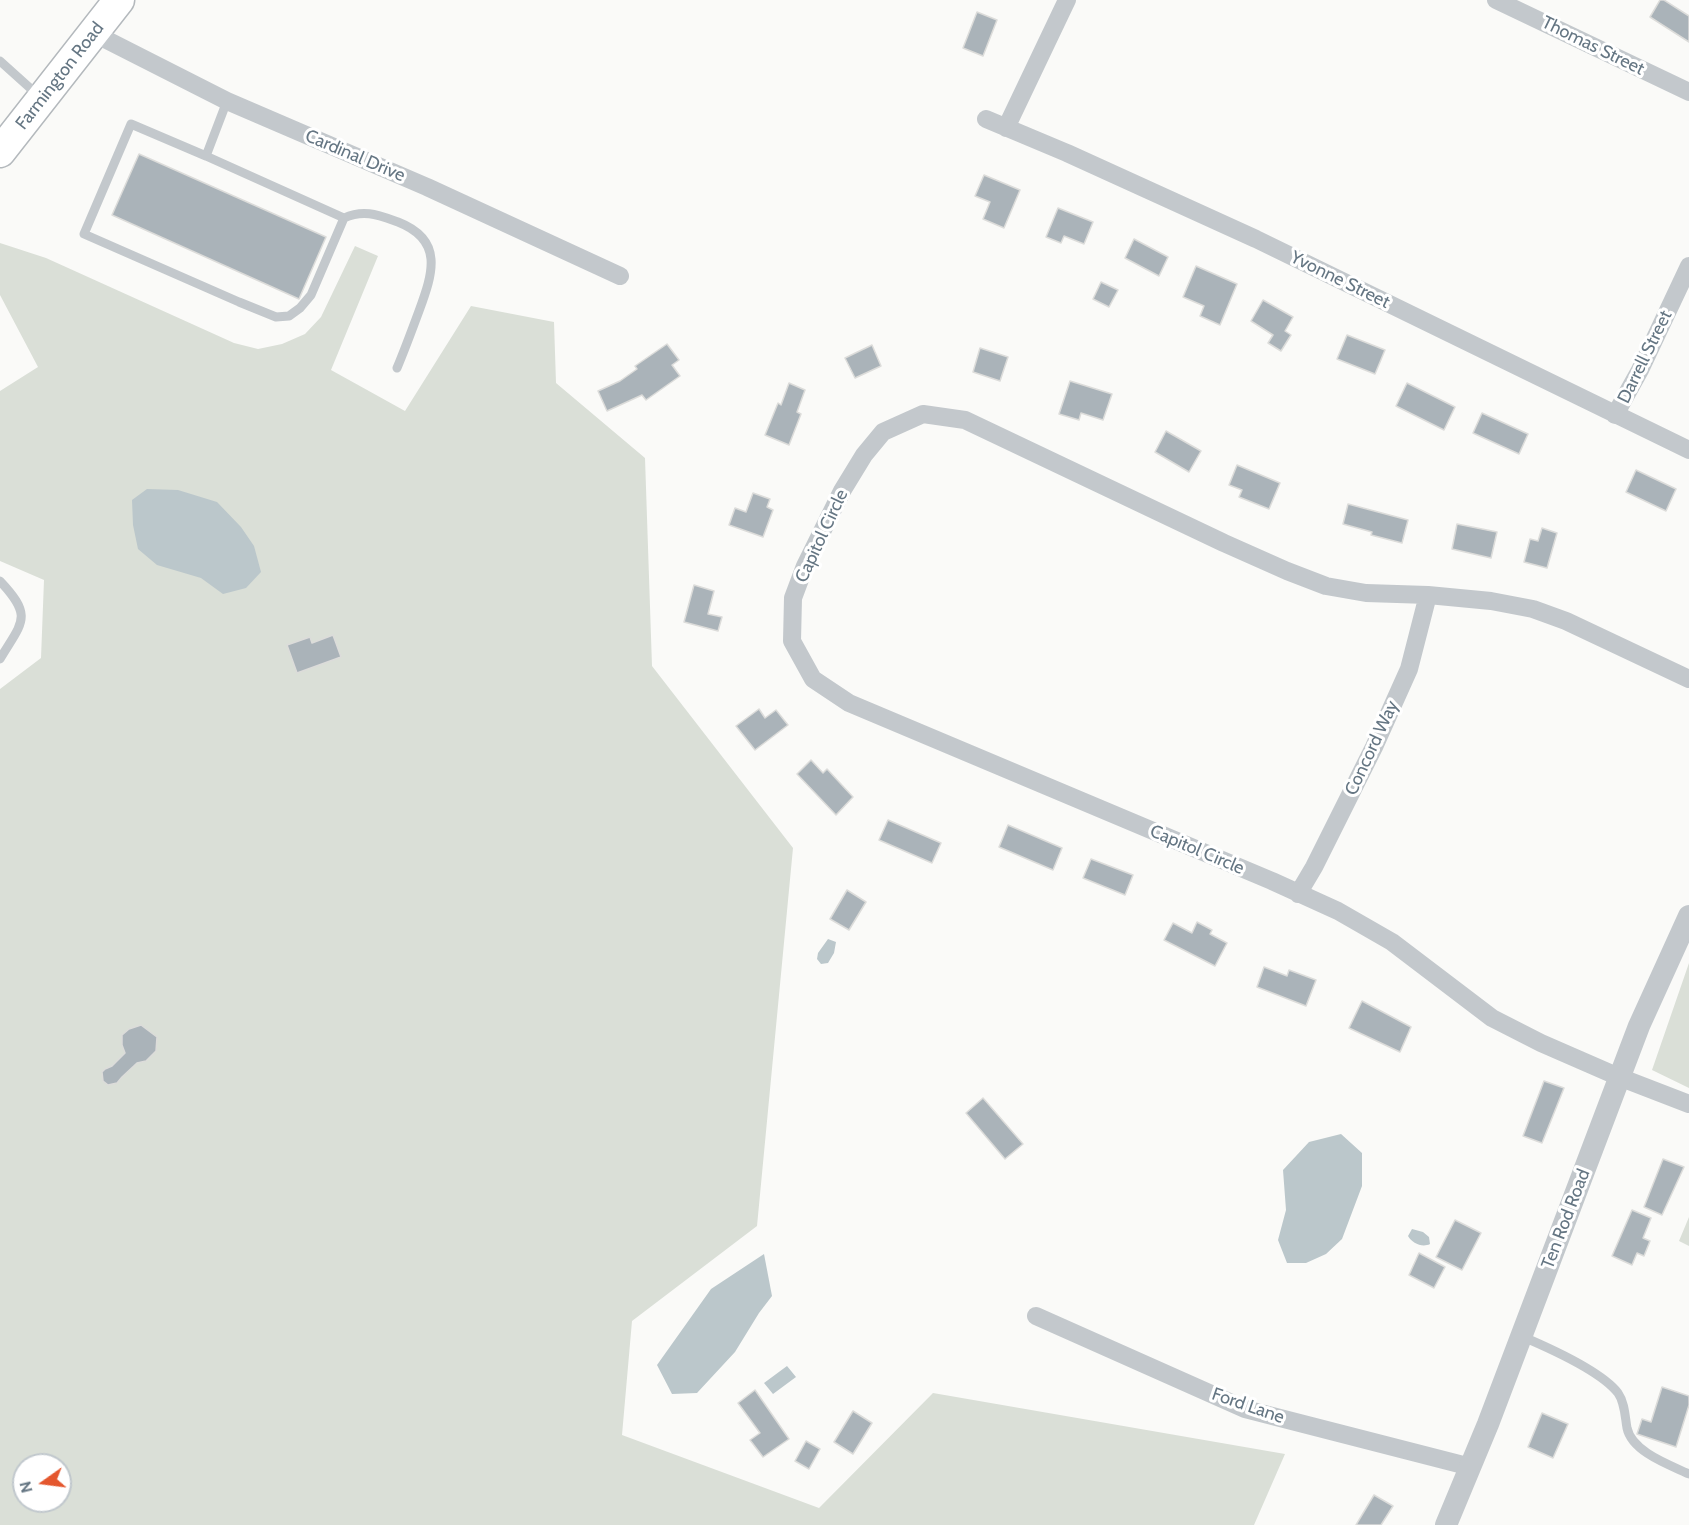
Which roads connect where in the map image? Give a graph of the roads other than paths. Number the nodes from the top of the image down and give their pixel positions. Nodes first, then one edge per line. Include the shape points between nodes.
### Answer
1 (119, 0) edge
2 (1067, 0) edge
3 (1496, 0) edge
4 (93, 33) junction
5 (0, 61) edge
6 (1689, 92) edge
7 (42, 98) junction
8 (227, 101) junction
9 (986, 119) dead end
10 (1006, 128) junction
11 (0, 152) edge
12 (206, 156) junction
13 (344, 218) junction
14 (1689, 266) edge
15 (620, 276) dead end
16 (398, 368) dead end
17 (1616, 416) junction
18 (1689, 450) edge
19 (0, 581) edge
20 (1428, 595) junction
21 (0, 659) edge
22 (1689, 679) edge
23 (1298, 894) junction
24 (1689, 916) edge
25 (1619, 1077) junction
26 (1689, 1104) edge
27 (1036, 1316) dead end
28 (1521, 1336) junction
29 (1471, 1467) junction
30 (1689, 1474) edge
31 (1446, 1525) edge

1 - 4 highway, Farmington Road
2 - 10 street
3 - 6 street, Thomas Street
4 - 7 highway, Farmington Road
4 - 8 street, Cardinal Drive
5 - 7 lane
7 - 11 highway, Farmington Road
8 - 12 lane
8 - 15 street, Cardinal Drive
9 - 10 street, Yvonne Street
10 - 17 street, Yvonne Street via 1256,239
12 - 13 lane
12 - 13 lane via 131,124 84,234 276,317 289,315 311,295
13 - 16 lane via 375,213 411,227 424,238 430,251 429,283
14 - 17 street, Darrell Street
17 - 18 street, Yvonne Street
19 - 21 lane via 21,609 22,622
20 - 22 street, Capitol Circle via 1533,609
20 - 23 street, Concord Way via 1409,669 1374,747
20 - 23 street, Capitol Circle via 1366,593 1326,586 1224,543 966,420 923,414 883,432 864,455 805,566 793,598 792,641 813,679 840,697
23 - 25 street, Capitol Circle via 1338,911 1392,942 1492,1018
24 - 25 street, Ten Rod Road
25 - 26 street, Capitol Circle
25 - 28 street, Ten Rod Road
27 - 29 street, Ford Lane via 1245,1409
28 - 29 street, Ten Rod Road
28 - 30 lane via 1607,1382 1619,1394 1628,1432 1637,1445 1659,1461
29 - 31 street, Ten Rod Road

